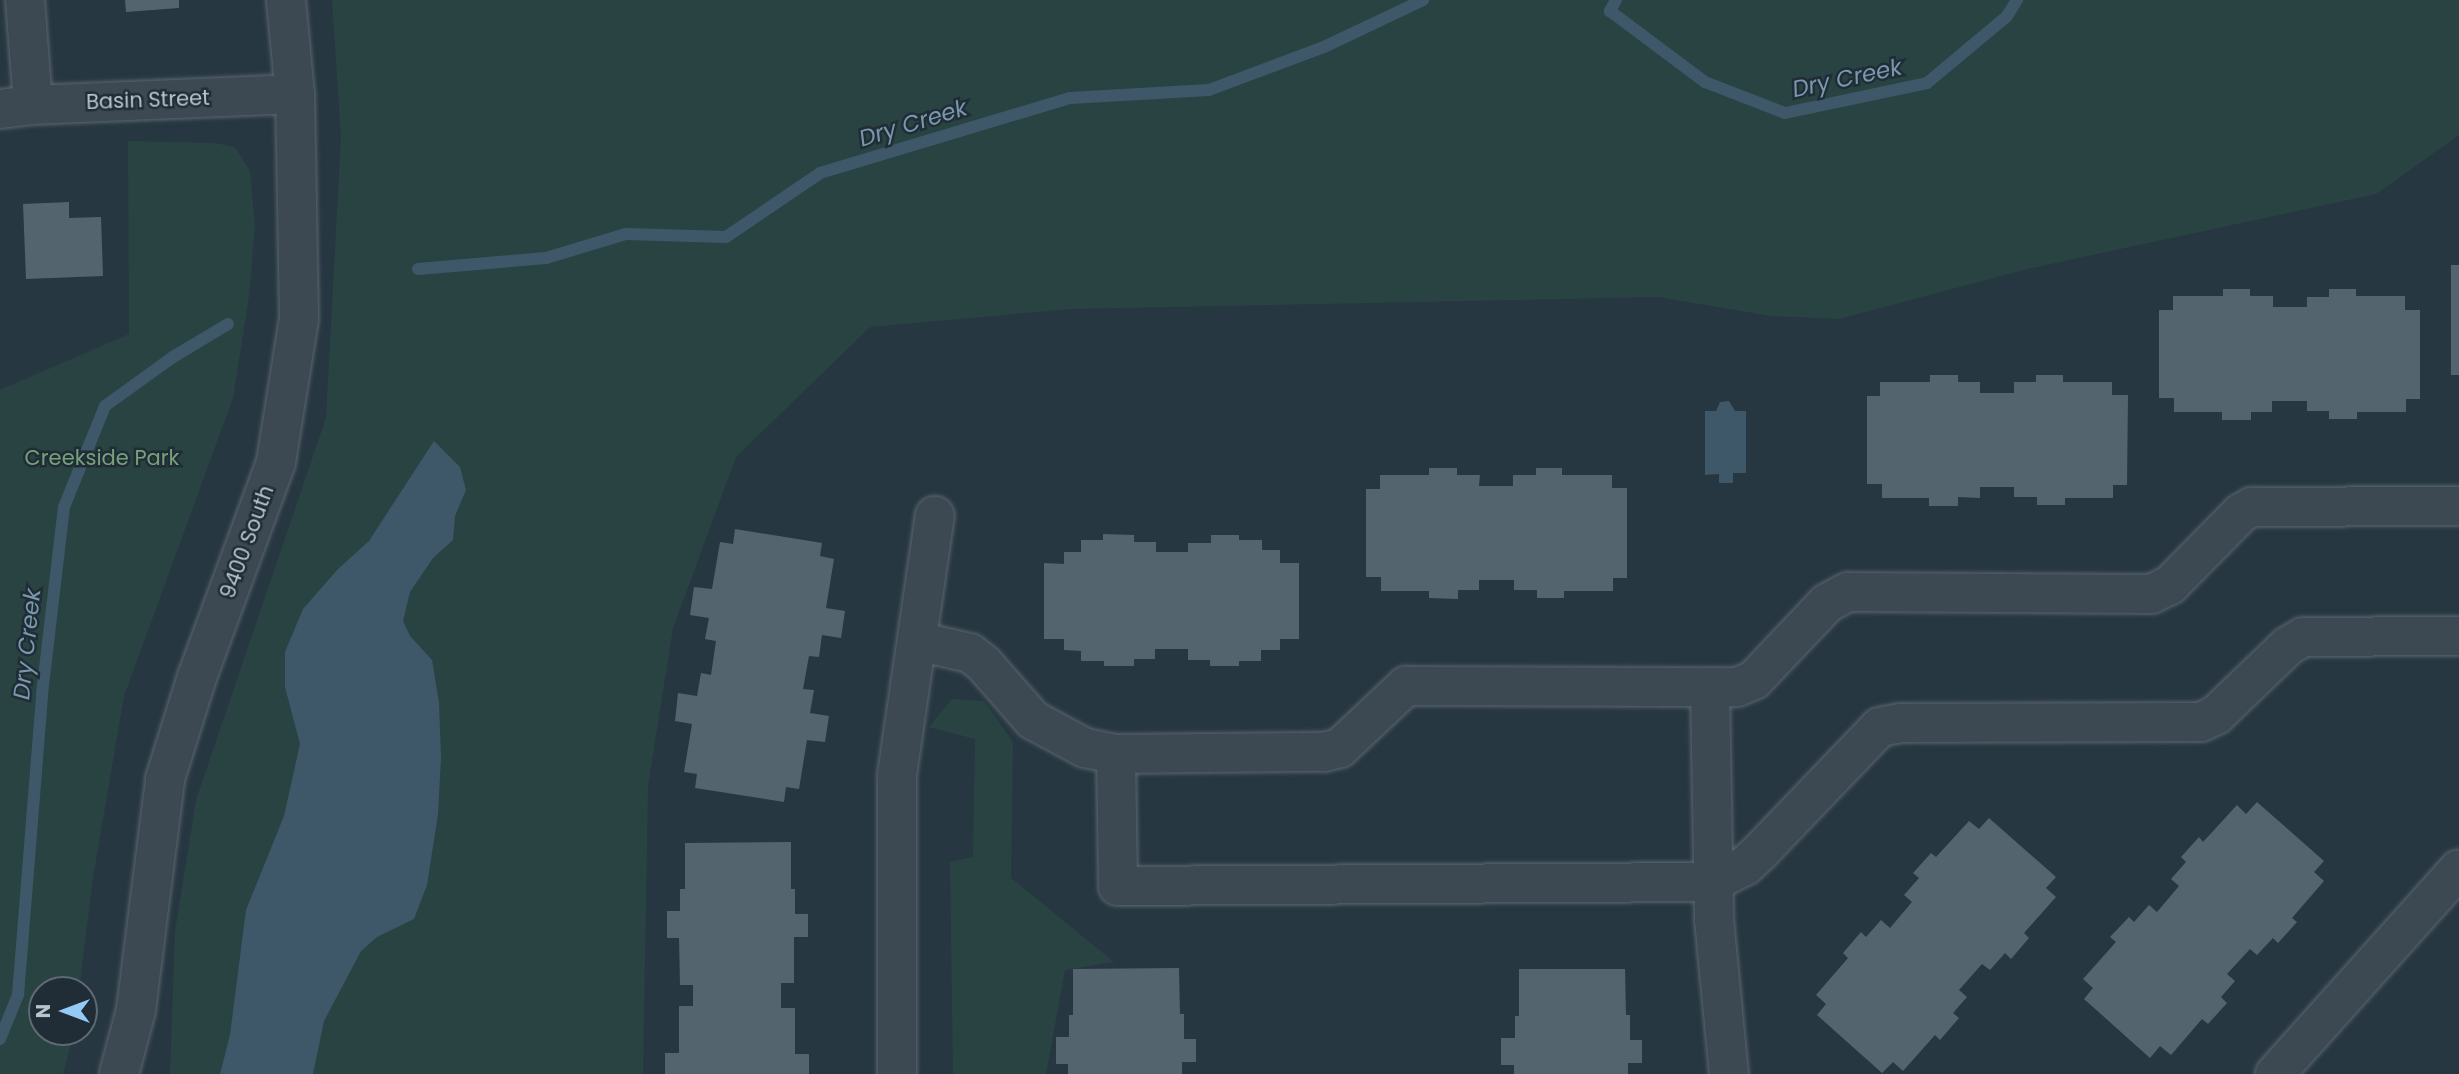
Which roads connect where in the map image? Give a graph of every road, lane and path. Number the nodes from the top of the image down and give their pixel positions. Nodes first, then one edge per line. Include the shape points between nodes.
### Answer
1 (25, 0) edge
2 (286, 0) edge
3 (296, 94) junction
4 (16, 107) edge
5 (2459, 506) edge
6 (935, 516) dead end
7 (2459, 636) edge
8 (917, 641) junction
9 (1710, 687) junction
10 (1116, 754) junction
11 (2459, 869) edge
12 (1713, 882) junction
13 (119, 1074) edge
14 (897, 1074) edge
15 (1729, 1074) edge
16 (2275, 1074) edge

1 - 4 street
2 - 3 street, 9400 South
3 - 4 street, Basin Street
3 - 13 street, 9400 South via 299,319 276,462 197,677 165,779 136,1010
5 - 9 street via 2252,507 2170,585 2151,594 1848,592 1827,603 1754,680 1737,687
6 - 8 street
7 - 12 street via 2303,637 2216,715 2201,722 1901,723 1880,727 1751,860
8 - 10 street via 970,653 1050,732 1085,748
8 - 14 street via 897,775
9 - 10 street via 1414,684 1401,689 1332,751
9 - 12 street
10 - 12 street via 1118,886
11 - 16 street
12 - 15 street

